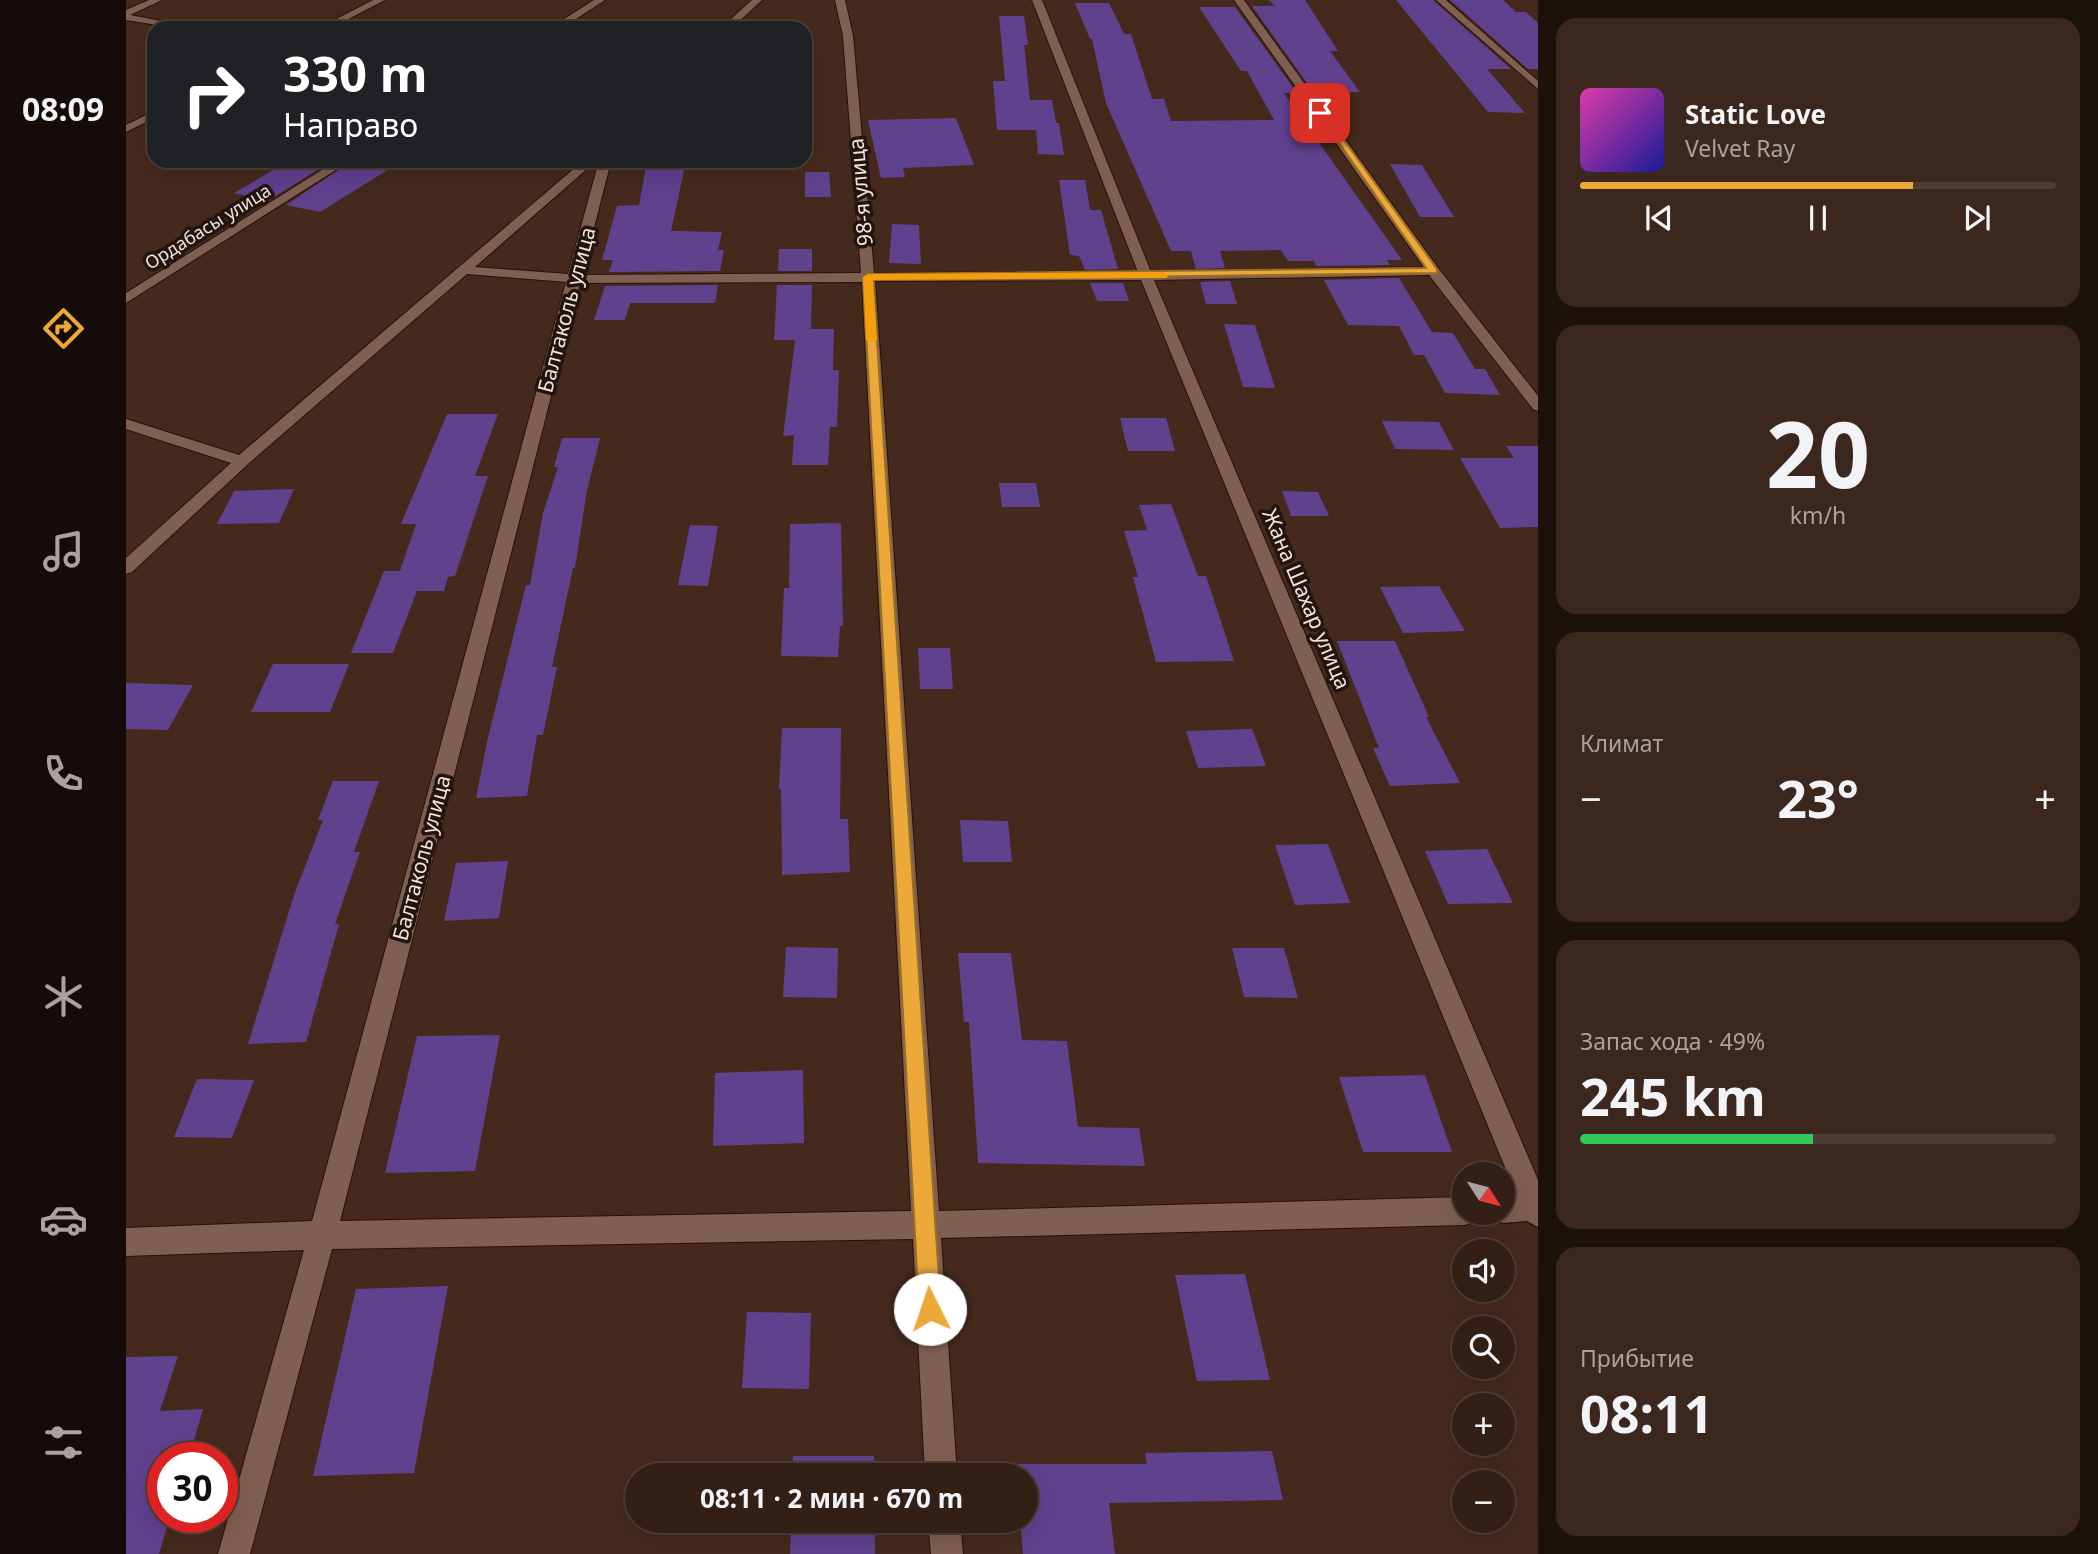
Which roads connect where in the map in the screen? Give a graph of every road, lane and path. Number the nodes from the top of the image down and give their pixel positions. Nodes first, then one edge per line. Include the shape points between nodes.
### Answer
1 (157, 0) edge
2 (380, 0) edge
3 (600, 0) edge
4 (757, 0) edge
5 (840, 0) edge
6 (1037, 0) edge
7 (1239, 0) edge
8 (1441, 0) edge
9 (126, 15) edge
10 (157, 21) edge
11 (338, 21) edge
12 (566, 21) edge
13 (734, 21) edge
14 (1538, 86) edge
15 (147, 118) edge
16 (126, 129) edge
17 (333, 168) edge
18 (582, 168) edge
19 (603, 168) edge
20 (466, 270) junction
21 (1433, 271) junction
22 (1146, 276) junction
23 (868, 277) junction
24 (576, 279) junction
25 (126, 299) edge
26 (1538, 406) edge
27 (126, 424) edge
28 (242, 461) junction
29 (126, 568) edge
30 (1537, 1208) edge
31 (1516, 1209) edge
32 (1452, 1211) edge
33 (925, 1225) junction
34 (322, 1235) junction
35 (126, 1242) edge
36 (940, 1463) edge
37 (945, 1533) edge
38 (233, 1554) edge
39 (947, 1554) edge

1 - 9 street
2 - 11 street
3 - 12 street
4 - 13 street
5 - 23 street, 98-я улица via 849,36
6 - 22 street, Жана Шахар улица
7 - 21 street
8 - 14 street
9 - 10 street
15 - 16 street
17 - 25 street, Ордабасы улица
18 - 20 street
19 - 24 street, Балтаколь улица
20 - 24 street
20 - 28 street
21 - 22 street
21 - 26 street
22 - 23 street
22 - 30 street, Жана Шахар улица
23 - 24 street
23 - 33 street, 98-я улица
24 - 34 street, Балтаколь улица
27 - 28 street
28 - 29 street
30 - 31 street
32 - 33 street
33 - 34 street
33 - 36 street, 98-я улица
34 - 35 street
34 - 38 street, Балтаколь улица
37 - 39 street

